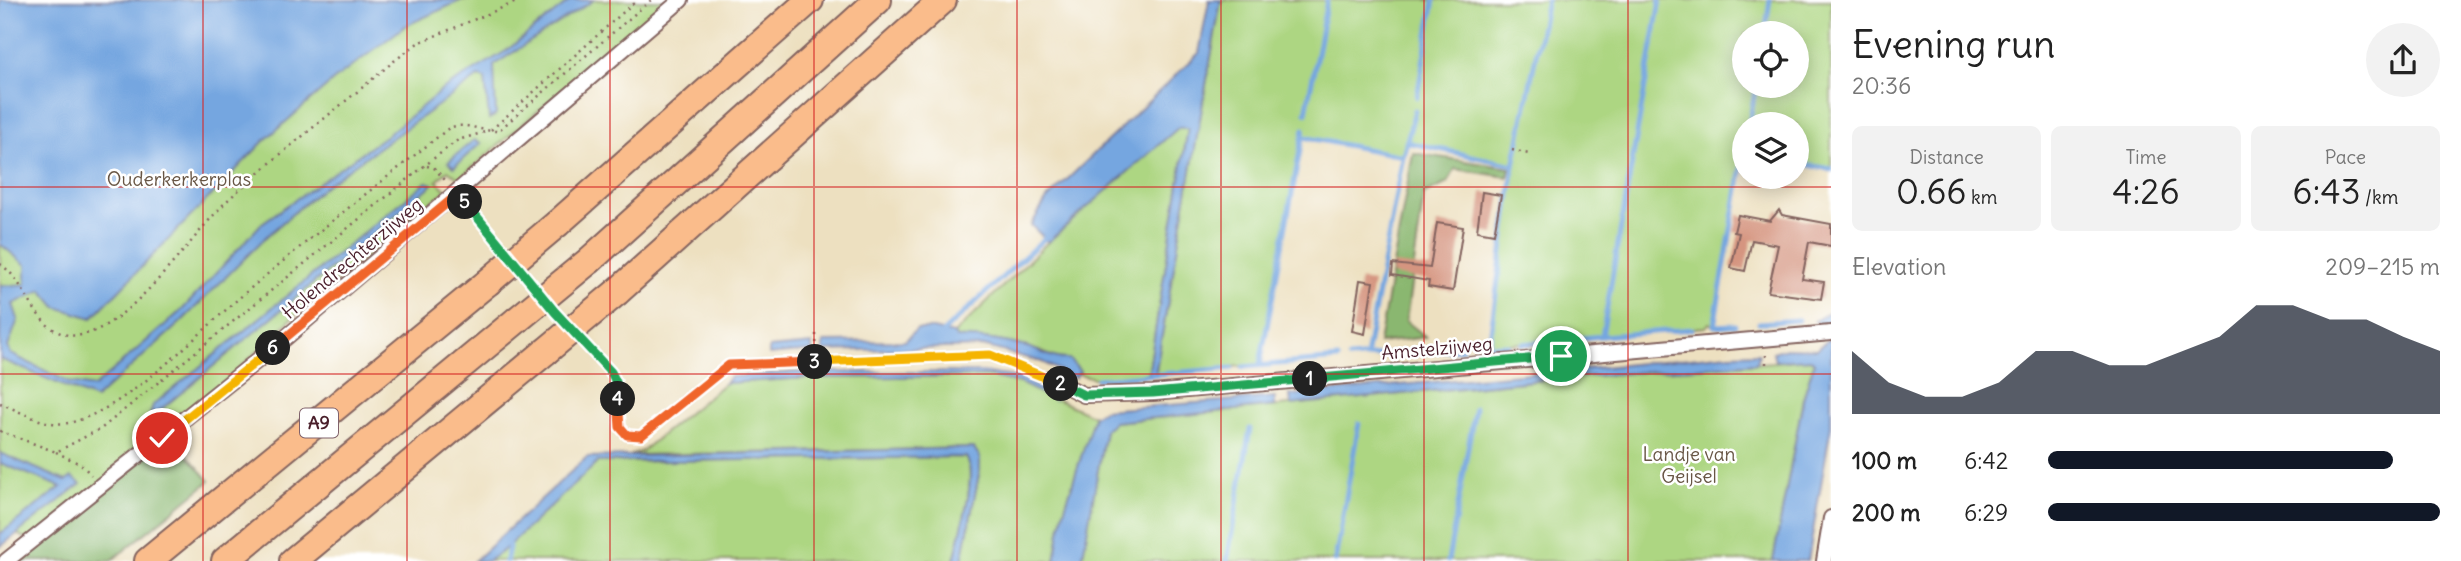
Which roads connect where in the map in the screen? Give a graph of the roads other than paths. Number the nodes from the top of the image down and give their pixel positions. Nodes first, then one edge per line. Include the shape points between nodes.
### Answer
1 (681, 0) edge
2 (810, 0) edge
3 (878, 0) edge
4 (943, 0) edge
5 (1829, 333) edge
6 (1050, 378) road end
7 (1831, 518) edge
8 (6, 561) edge
9 (148, 561) edge
10 (225, 561) edge
11 (293, 561) edge
12 (1824, 561) edge

1 - 8 street, Holendrechterzijweg via 458,194
2 - 9 highway, A9, bridge via 558,223
3 - 10 highway, A9, bridge via 590,260
4 - 11 highway, bridge via 617,292
5 - 6 street, Amstelzijweg via 1153,393 1084,395
7 - 12 street

